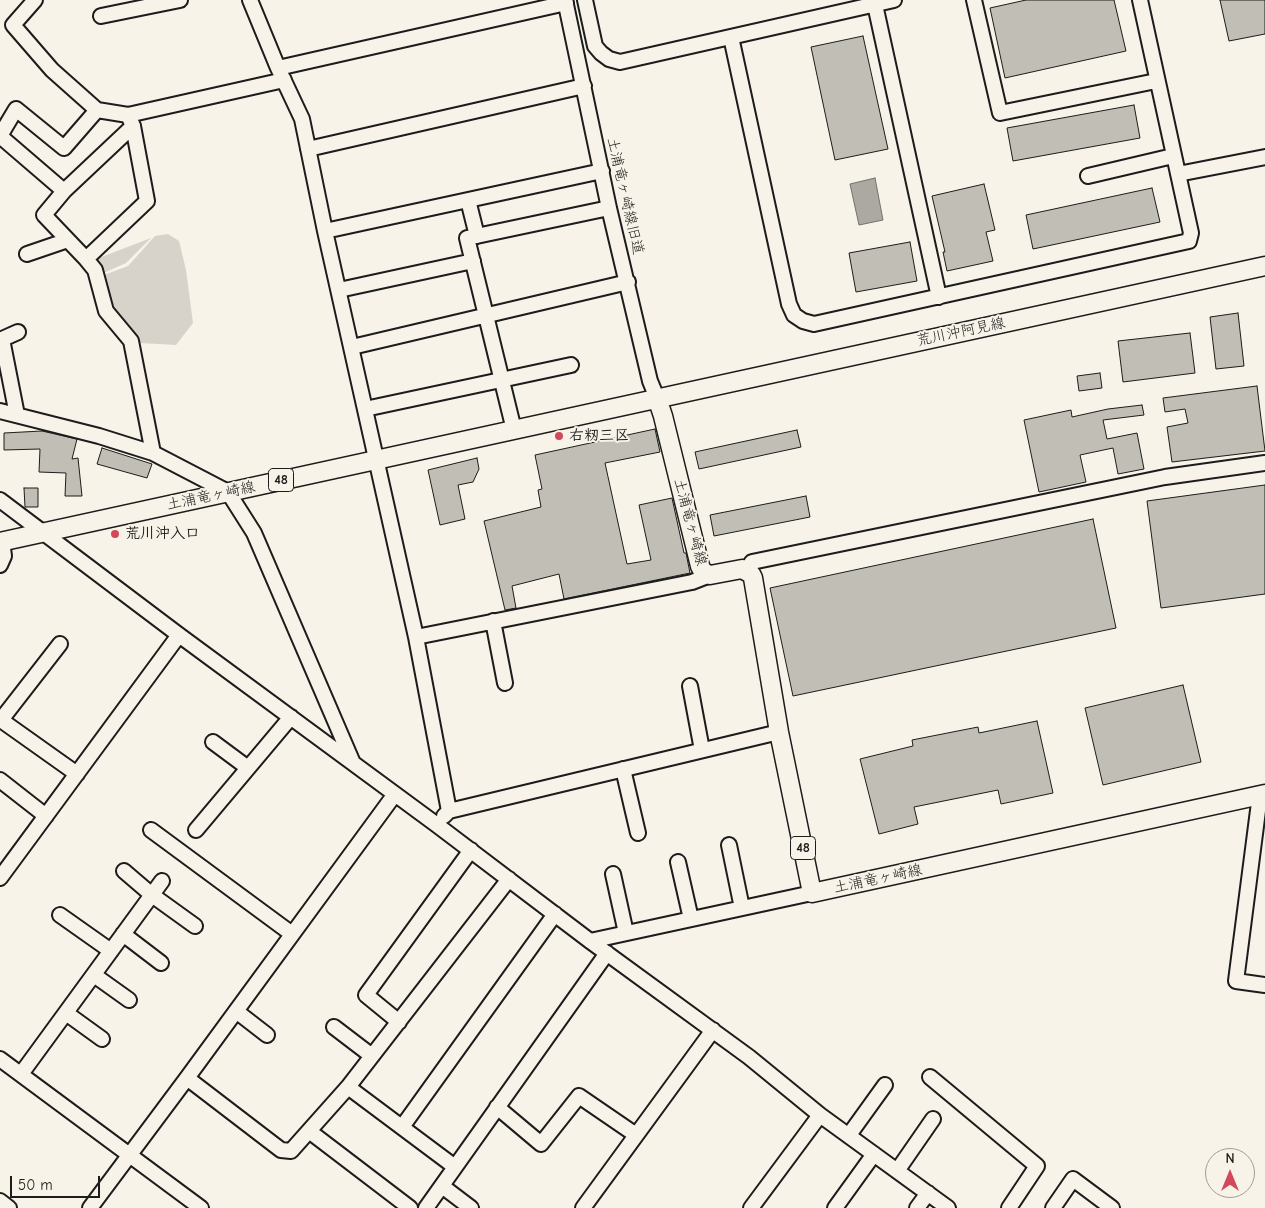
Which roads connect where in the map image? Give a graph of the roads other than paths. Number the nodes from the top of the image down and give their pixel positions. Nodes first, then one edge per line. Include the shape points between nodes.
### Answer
1 (180, 0) edge
2 (250, 0) edge
3 (585, 0) edge
4 (894, 0) edge
5 (974, 0) edge
6 (1140, 0) edge
7 (31, 1) edge
8 (565, 2) edge
9 (874, 2) edge
10 (102, 16) dead end
11 (731, 37) junction
12 (281, 74) junction
13 (1156, 81) junction
14 (584, 86) junction
15 (97, 110) junction
16 (131, 121) junction
17 (0, 136) edge
18 (308, 149) junction
19 (1173, 156) junction
20 (1265, 156) edge
21 (602, 171) junction
22 (1178, 174) junction
23 (1088, 176) dead end
24 (64, 191) junction
25 (468, 200) junction
26 (610, 208) junction
27 (325, 231) junction
28 (477, 236) junction
29 (68, 240) junction
30 (27, 254) dead end
31 (86, 259) junction
32 (473, 261) junction
33 (1265, 266) edge
34 (628, 282) junction
35 (339, 290) junction
36 (939, 297) junction
37 (486, 315) junction
38 (18, 332) dead end
39 (1, 340) edge
40 (352, 347) junction
41 (571, 365) dead end
42 (501, 379) junction
43 (657, 398) junction
44 (365, 409) junction
45 (0, 411) edge
46 (17, 415) junction
47 (514, 430) junction
48 (153, 453) junction
49 (376, 460) junction
50 (1265, 464) edge
51 (228, 492) junction
52 (0, 500) edge
53 (42, 533) junction
54 (1, 541) edge
55 (0, 565) edge
56 (746, 571) junction
57 (710, 575) junction
58 (493, 621) junction
59 (179, 635) junction
60 (416, 637) junction
61 (60, 644) dead end
62 (505, 683) dead end
63 (690, 686) dead end
64 (291, 717) junction
65 (779, 732) junction
66 (213, 742) dead end
67 (702, 750) junction
68 (353, 763) junction
69 (248, 768) junction
70 (623, 769) junction
71 (77, 774) junction
72 (0, 780) edge
73 (395, 794) junction
74 (1262, 794) edge
75 (449, 811) junction
76 (46, 816) junction
77 (438, 825) junction
78 (151, 830) dead end
79 (196, 830) dead end
80 (638, 832) dead end
81 (729, 845) dead end
82 (471, 850) junction
83 (678, 862) dead end
84 (124, 871) dead end
85 (613, 874) dead end
86 (0, 878) edge
87 (509, 879) junction
88 (162, 881) dead end
89 (812, 893) junction
90 (152, 895) junction
91 (742, 908) junction
92 (554, 914) junction
93 (60, 916) dead end
94 (691, 919) junction
95 (195, 926) dead end
96 (626, 933) junction
97 (123, 934) junction
98 (292, 934) junction
99 (590, 941) junction
100 (111, 951) junction
101 (607, 953) junction
102 (161, 963) dead end
103 (94, 975) junction
104 (1265, 985) edge
105 (129, 1000) dead end
106 (236, 1011) junction
107 (66, 1013) junction
108 (399, 1022) junction
109 (334, 1027) dead end
110 (713, 1030) junction
111 (267, 1035) dead end
112 (102, 1039) dead end
113 (372, 1056) junction
114 (0, 1059) edge
115 (21, 1074) junction
116 (930, 1077) dead end
117 (187, 1078) junction
118 (885, 1085) dead end
119 (348, 1088) junction
120 (497, 1108) junction
121 (820, 1115) junction
122 (933, 1119) dead end
123 (402, 1127) junction
124 (309, 1131) junction
125 (636, 1135) junction
126 (848, 1135) junction
127 (129, 1154) junction
128 (874, 1154) junction
129 (455, 1167) junction
130 (897, 1171) junction
131 (442, 1186) junction
132 (928, 1193) junction
133 (0, 1201) edge
134 (9, 1208) edge
135 (90, 1208) edge
136 (201, 1208) edge
137 (410, 1208) edge
138 (426, 1208) edge
139 (471, 1208) edge
140 (583, 1208) edge
141 (751, 1208) edge
142 (835, 1208) edge
143 (917, 1208) edge
144 (948, 1208) edge
145 (1009, 1208) edge
146 (1053, 1208) edge
147 (1112, 1208) edge

1 - 10 street
2 - 12 street
3 - 11 street via 595,46 610,59 620,62
4 - 9 street
5 - 13 street via 1000,112
6 - 13 street
7 - 15 street via 13,25 52,70
8 - 12 street
8 - 14 street, 土浦竜ヶ崎線旧道
9 - 11 street
9 - 36 street
11 - 36 street via 794,315 814,324
12 - 16 street
12 - 18 street via 302,119
13 - 19 street
14 - 18 street
14 - 21 street, 土浦竜ヶ崎線旧道
15 - 16 street
15 - 17 street via 64,148 16,109
16 - 24 street
16 - 31 street via 147,201
17 - 24 street
18 - 27 street
19 - 22 street
19 - 23 street
20 - 22 street
21 - 25 street
21 - 26 street, 土浦竜ヶ崎線旧道
22 - 36 street via 1191,233 1189,241
24 - 29 street via 44,215
25 - 27 street
25 - 28 street
26 - 28 street
26 - 34 street, 土浦竜ヶ崎線旧道
27 - 35 street
28 - 32 street via 467,238
29 - 30 street
29 - 31 street
31 - 48 street via 95,270 106,311 131,341
32 - 35 street
32 - 37 street
33 - 43 main road, 荒川沖阿見線
34 - 37 street
34 - 43 street, 土浦竜ヶ崎線旧道 via 650,381
35 - 40 street
37 - 40 street
37 - 42 street
38 - 39 street
39 - 46 street
40 - 44 street
41 - 42 street
42 - 44 street
42 - 47 street
43 - 47 main road, 土浦竜ヶ崎線 / 48
43 - 57 main road, 土浦竜ヶ崎線 via 700,566
44 - 49 street
45 - 46 street
46 - 48 street
47 - 49 main road, 土浦竜ヶ崎線 / 48
48 - 51 street
49 - 51 main road, 土浦竜ヶ崎線 / 48
49 - 60 street
50 - 56 street via 1156,479 752,562
51 - 53 main road, 土浦竜ヶ崎線 / 48
51 - 68 street via 254,533
52 - 53 street
53 - 54 main road, 土浦竜ヶ崎線 / 48
53 - 59 street
54 - 55 street via 4,556
56 - 57 main road, 土浦竜ヶ崎線 via 736,569
56 - 65 main road, 48 via 753,578
57 - 58 street via 692,582
58 - 60 street
58 - 62 street
59 - 64 street
59 - 71 street
60 - 75 street
61 - 71 street via 1,720
63 - 67 street
64 - 68 street
64 - 69 street
65 - 67 street
65 - 89 main road, 48
66 - 69 street
67 - 70 street
68 - 73 street
69 - 79 street
70 - 75 street
70 - 80 street
71 - 76 street
72 - 76 street
73 - 77 street
73 - 98 street
74 - 89 main road, 土浦竜ヶ崎線
74 - 104 street via 1236,981
75 - 77 street
76 - 86 street
77 - 82 street
78 - 98 street
81 - 91 street
82 - 87 street
82 - 108 street via 366,994
83 - 94 street
84 - 90 street
85 - 96 street
87 - 92 street
87 - 108 street
88 - 90 street
89 - 91 street
90 - 95 street
90 - 97 street
91 - 94 street
92 - 99 street
92 - 123 street
93 - 100 street
94 - 96 street
96 - 99 street
97 - 100 street
97 - 102 street
98 - 106 street
99 - 101 street
100 - 103 street
101 - 110 street
101 - 120 street
103 - 105 street
103 - 107 street
106 - 111 street
106 - 117 street
107 - 112 street
107 - 115 street
108 - 113 street
109 - 113 street
110 - 121 street
110 - 125 street
113 - 119 street
114 - 115 street
115 - 127 street
116 - 145 street via 1037,1166
117 - 124 street via 281,1150 291,1151
117 - 127 street
118 - 126 street
119 - 123 street
119 - 124 street
120 - 125 street via 541,1144 579,1096
120 - 129 street
121 - 126 street
121 - 141 street
122 - 130 street
123 - 129 street
124 - 137 street
125 - 140 street
126 - 128 street
127 - 135 street
127 - 136 street
128 - 130 street
128 - 142 street
129 - 131 street
130 - 132 street
131 - 138 street
131 - 139 street
132 - 143 street
132 - 144 street
133 - 134 street
146 - 147 street via 1073,1179

